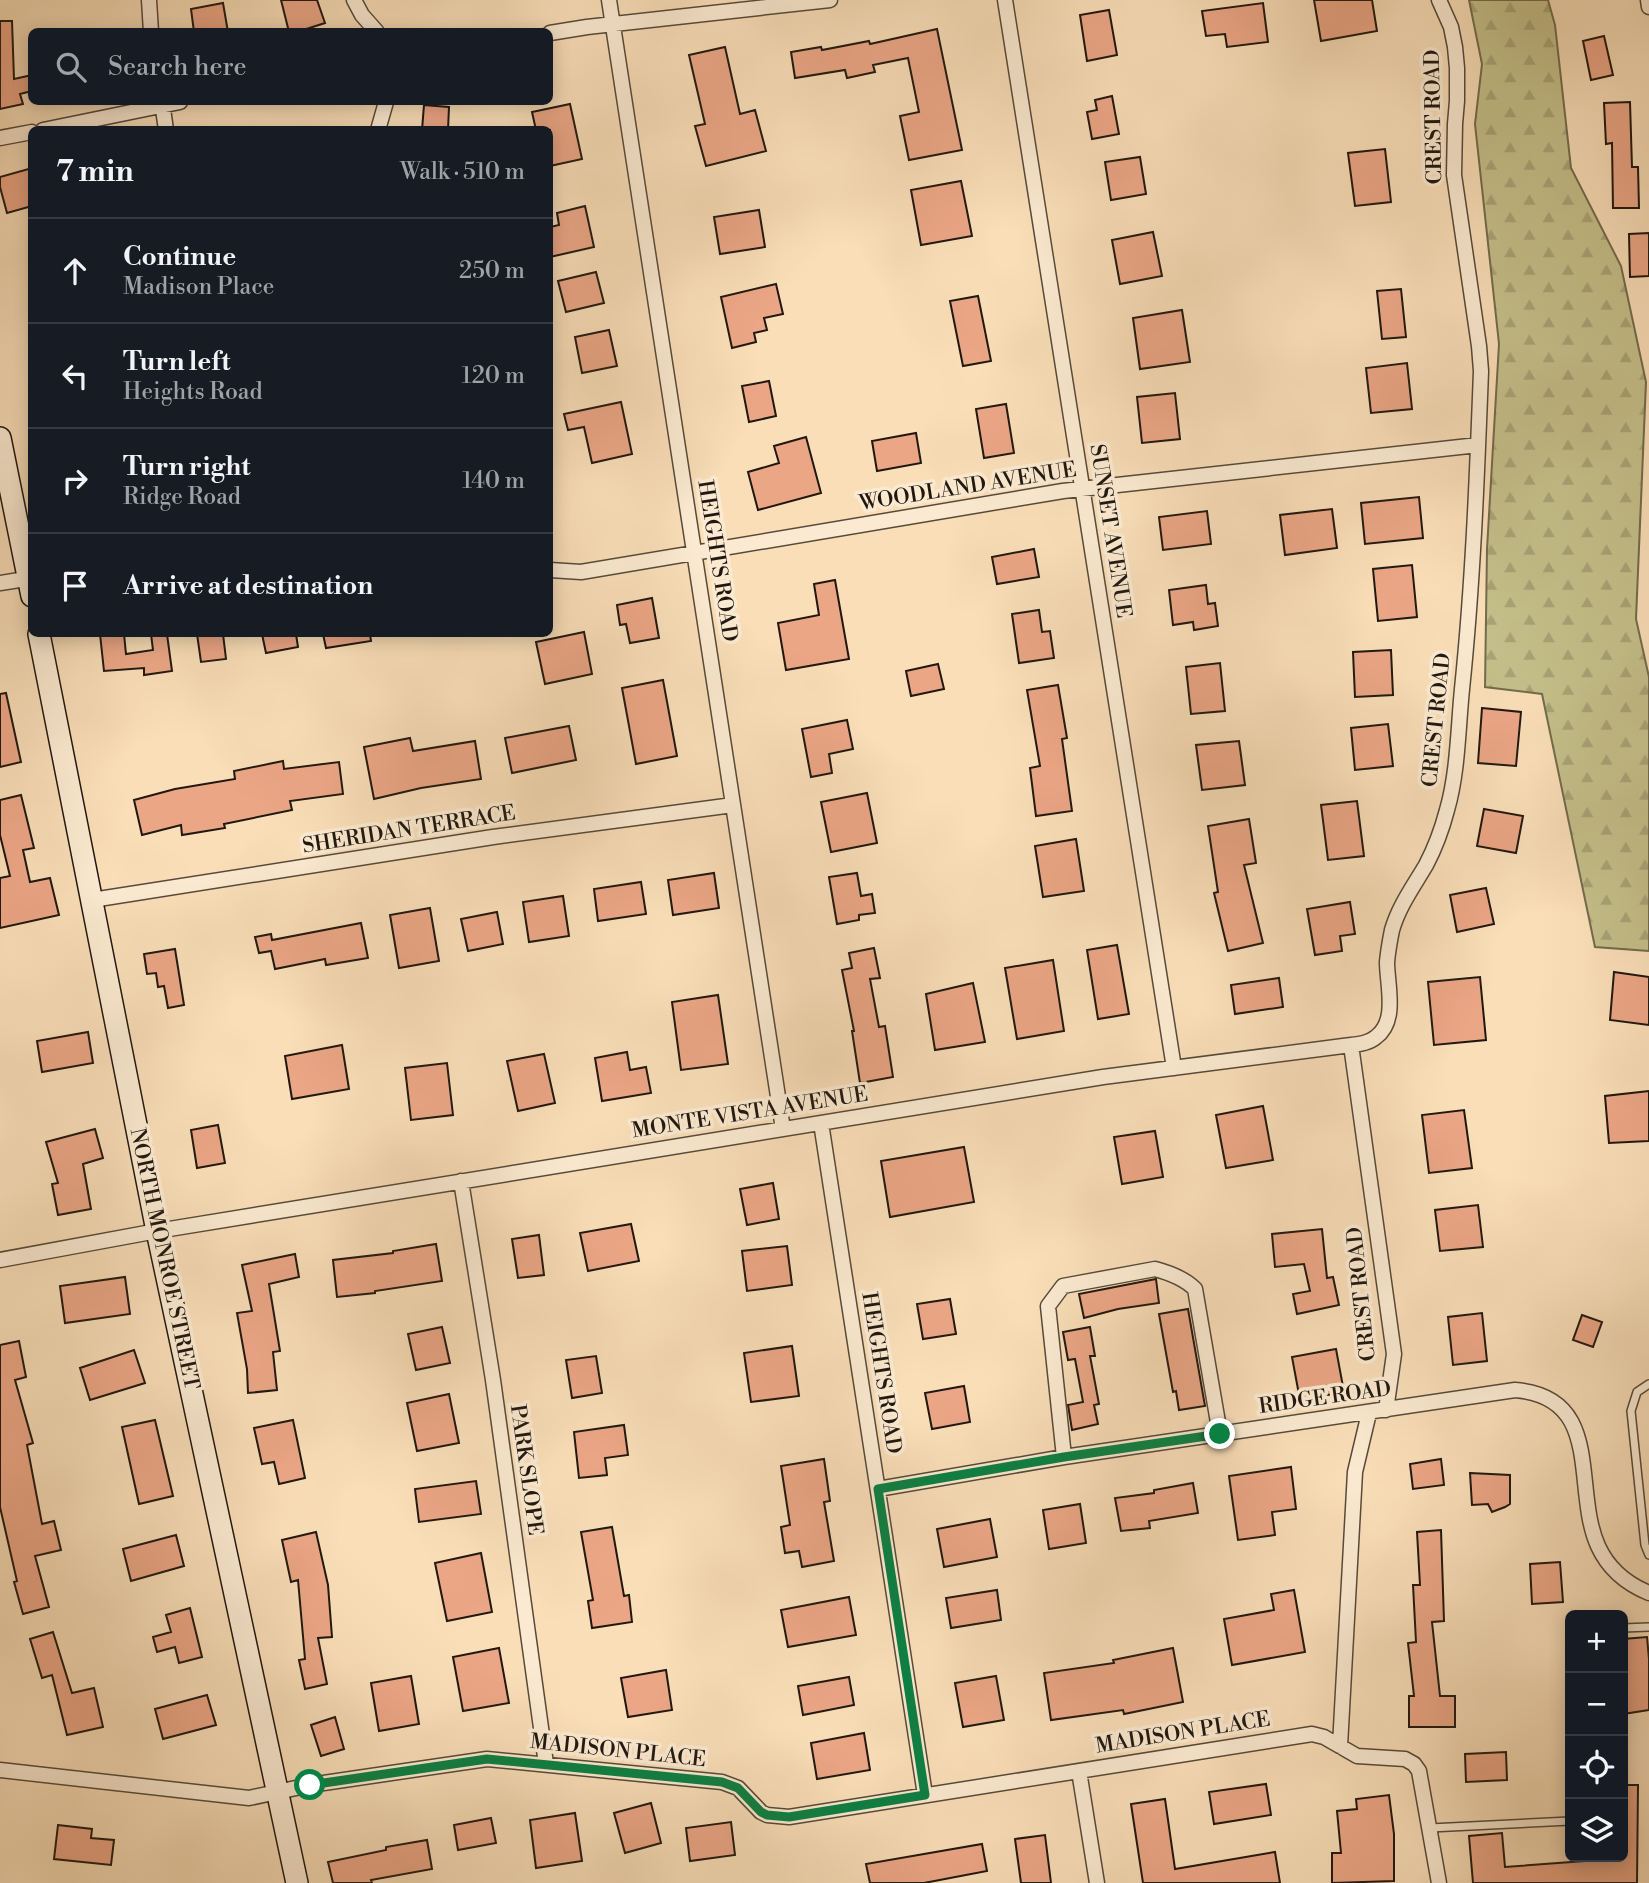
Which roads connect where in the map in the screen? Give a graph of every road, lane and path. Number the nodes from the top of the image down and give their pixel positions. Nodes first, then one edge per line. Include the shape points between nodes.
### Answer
1 (149, 0) edge
2 (354, 0) edge
3 (609, 0) edge
4 (830, 0) edge
5 (1005, 0) edge
6 (1439, 0) edge
7 (1648, 0) edge
8 (1649, 7) edge
9 (612, 24) junction
10 (151, 28) edge
11 (373, 28) edge
12 (553, 33) edge
13 (153, 105) edge
14 (162, 105) edge
15 (385, 105) edge
16 (61, 126) edge
17 (165, 126) edge
18 (379, 126) edge
19 (28, 133) edge
20 (0, 138) edge
21 (0, 438) edge
22 (1478, 445) junction
23 (1082, 488) junction
24 (694, 554) junction
25 (553, 570) edge
26 (28, 574) edge
27 (0, 583) edge
28 (28, 584) edge
29 (40, 637) edge
30 (733, 805) junction
31 (92, 900) junction
32 (1351, 1045) junction
33 (1174, 1068) junction
34 (821, 1123) junction
35 (783, 1129) junction
36 (461, 1181) junction
37 (157, 1231) junction
38 (0, 1260) edge
39 (1649, 1384) edge
40 (1386, 1410) junction
41 (1369, 1413) junction
42 (1220, 1434) junction
43 (1064, 1457) junction
44 (878, 1489) junction
45 (1649, 1555) edge
46 (1649, 1593) edge
47 (1649, 1627) edge
48 (1628, 1628) edge
49 (1340, 1746) junction
50 (546, 1765) junction
51 (0, 1770) edge
52 (1079, 1771) junction
53 (278, 1792) junction
54 (925, 1795) junction
55 (1565, 1821) edge
56 (1429, 1828) junction
57 (297, 1883) edge
58 (1097, 1883) edge
59 (1438, 1883) edge

1 - 10 street
2 - 11 street
3 - 9 street, HEIGHTS ROAD
4 - 9 street
5 - 23 street, SUNSET AVENUE
6 - 22 street, CREST ROAD via 1451,27 1457,68 1454,175 1479,346
7 - 8 street
9 - 12 street
9 - 24 street, HEIGHTS ROAD
13 - 16 street
14 - 17 street
15 - 18 street
19 - 20 street
21 - 26 main road
22 - 23 street, WOODLAND AVENUE
22 - 32 street, CREST ROAD via 1468,626 1448,808 1438,839 1395,919 1387,961 1389,1016 1385,1028 1367,1042
23 - 24 street, WOODLAND AVENUE
23 - 33 street, SUNSET AVENUE
24 - 25 street, WOODLAND AVENUE via 581,572
24 - 30 street, HEIGHTS ROAD
27 - 28 street
29 - 31 main road, NORTH MONROE STREET
30 - 31 street, SHERIDAN TERRACE via 493,837
30 - 35 street, HEIGHTS ROAD
31 - 37 main road, NORTH MONROE STREET
32 - 33 street, MONTE VISTA AVENUE
32 - 40 street, CREST ROAD via 1394,1354
33 - 34 street, MONTE VISTA AVENUE
34 - 35 street, MONTE VISTA AVENUE
34 - 44 street, HEIGHTS ROAD
35 - 36 street, MONTE VISTA AVENUE
36 - 37 street, MONTE VISTA AVENUE
36 - 50 street, PARK SLOPE
37 - 38 street, MONTE VISTA AVENUE
37 - 53 main road, NORTH MONROE STREET
39 - 45 lane via 1637,1392 1631,1410
40 - 41 street, RIDGE ROAD
40 - 46 street, RIDGE ROAD via 1515,1390 1549,1398 1574,1424 1599,1547 1622,1577
41 - 42 street, RIDGE ROAD
41 - 49 street via 1355,1472
42 - 43 street, RIDGE ROAD
42 - 43 street via 1195,1289 1187,1281 1155,1269 1063,1286 1048,1306
43 - 44 street, RIDGE ROAD
44 - 54 street, HEIGHTS ROAD
47 - 48 lane
49 - 52 street, MADISON PLACE via 1312,1734
49 - 56 street, MADISON PLACE via 1357,1756 1405,1759 1414,1764
50 - 53 street, MADISON PLACE via 487,1759
50 - 54 street, MADISON PLACE via 722,1782 738,1788 761,1812 777,1817
51 - 53 street, MADISON PLACE via 249,1798
52 - 54 street, MADISON PLACE
52 - 58 street
53 - 57 main road, NORTH MONROE STREET
55 - 56 lane
56 - 59 street

